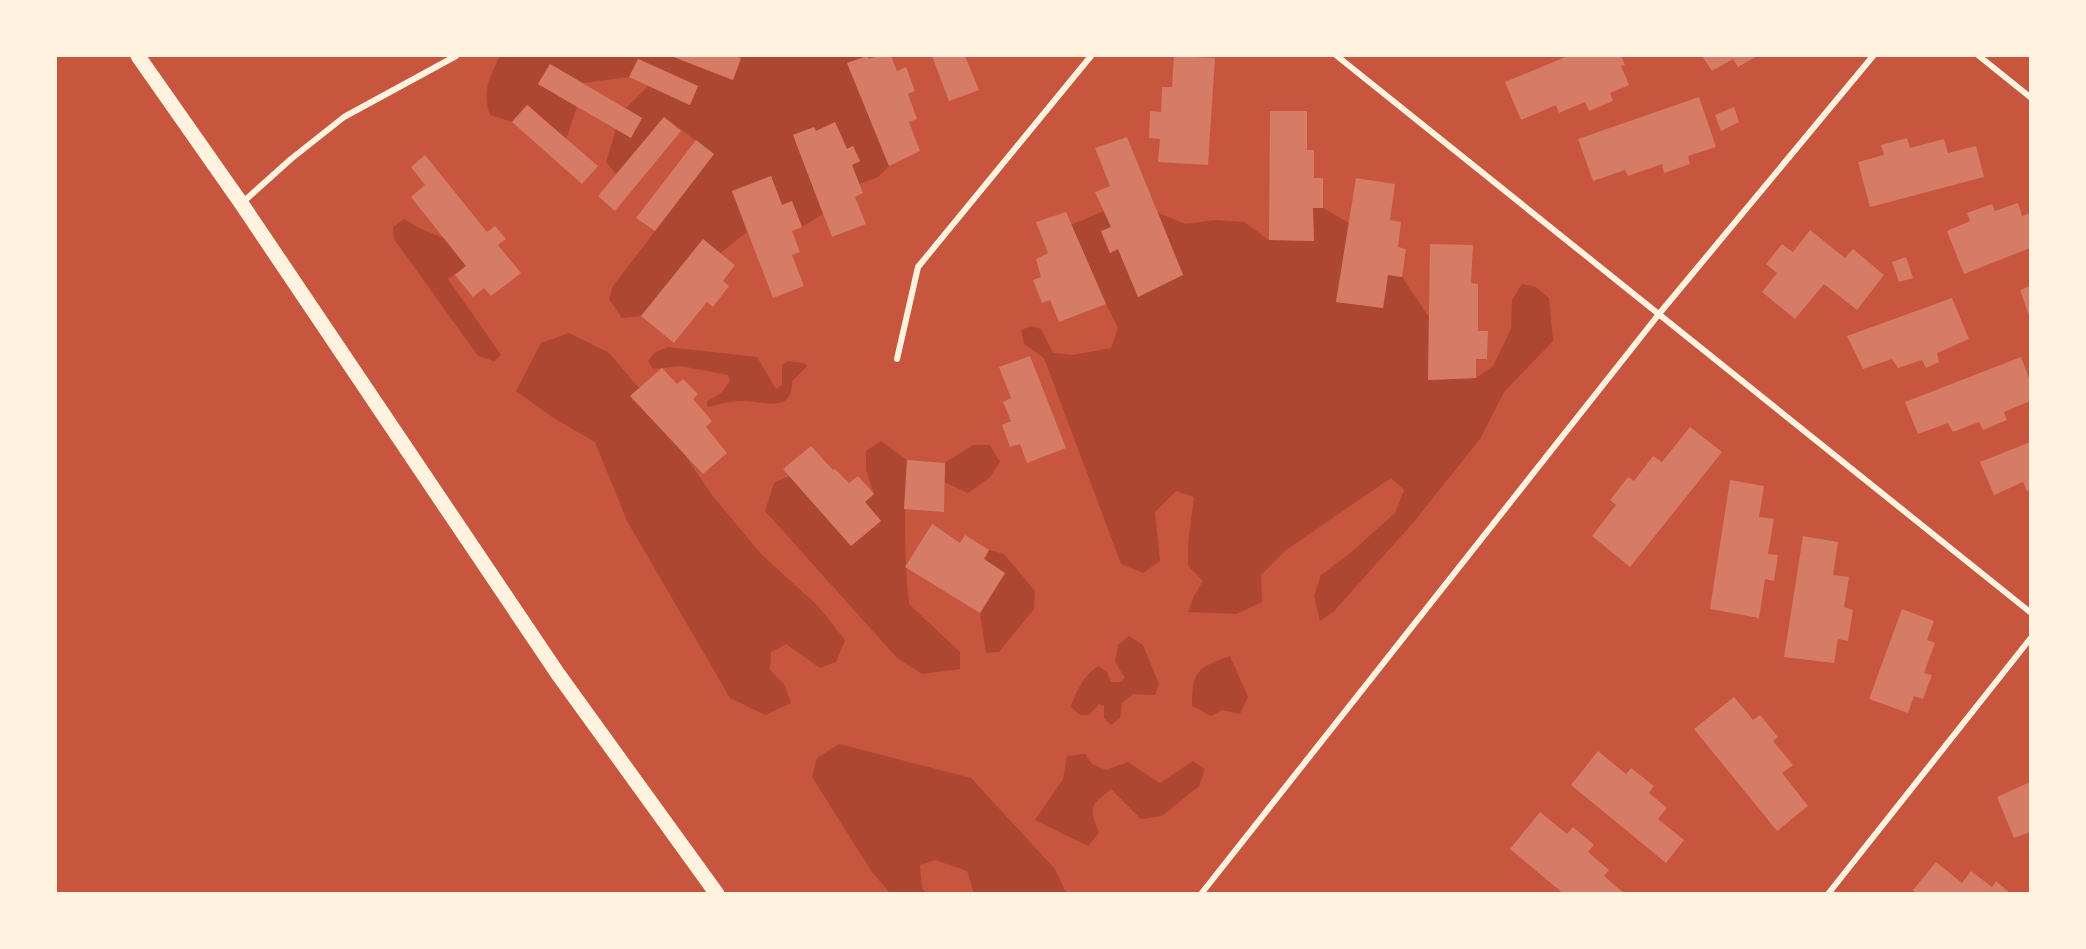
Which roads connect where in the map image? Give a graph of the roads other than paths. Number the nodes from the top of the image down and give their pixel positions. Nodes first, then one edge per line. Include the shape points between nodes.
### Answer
1 (138, 56) edge
2 (456, 56) edge
3 (1091, 56) edge
4 (1337, 56) edge
5 (1873, 56) edge
6 (1979, 56) edge
7 (2031, 97) edge
8 (241, 203) junction
9 (1659, 314) junction
10 (897, 359) dead end
11 (2031, 612) edge
12 (2031, 639) edge
13 (1204, 893) edge
14 (717, 894) edge
15 (1828, 894) edge

1 - 8 main road
2 - 8 street via 344,117
3 - 10 street via 918,267
4 - 9 street
5 - 9 street
6 - 7 street
8 - 14 main road via 558,674
9 - 11 street
9 - 13 street
12 - 15 street

